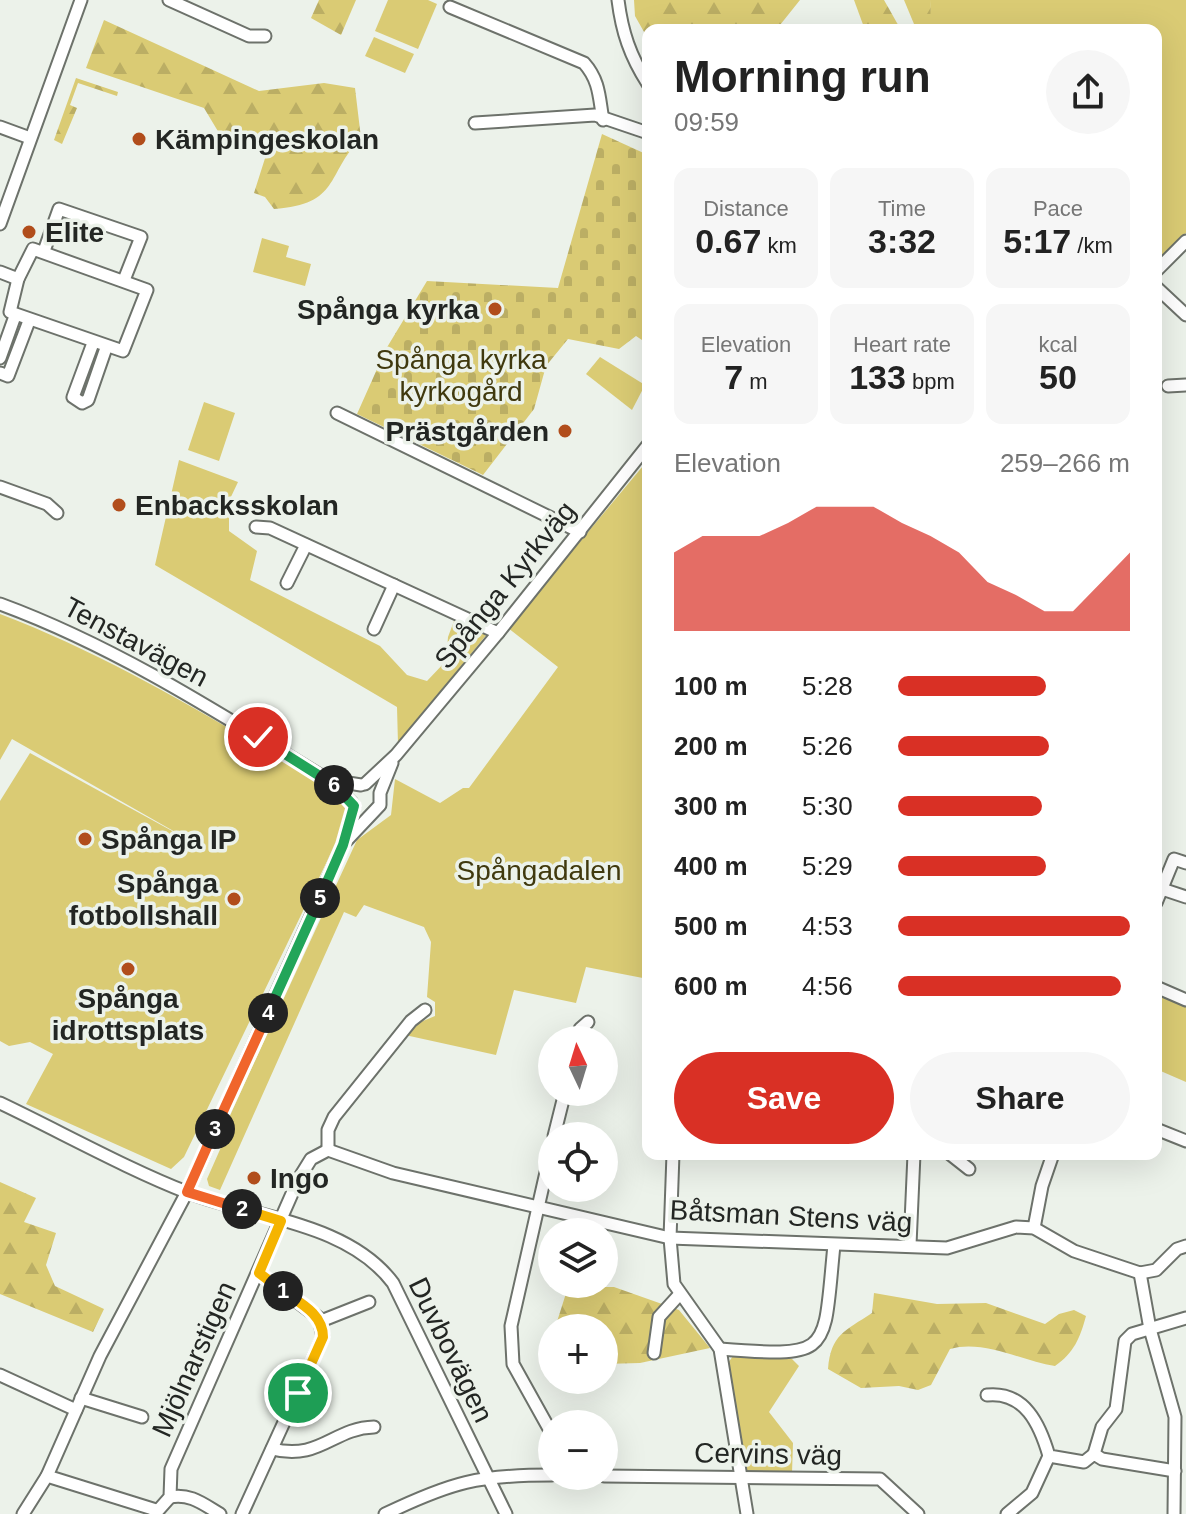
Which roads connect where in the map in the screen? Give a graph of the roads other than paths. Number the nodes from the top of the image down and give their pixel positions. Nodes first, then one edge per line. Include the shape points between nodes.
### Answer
1 (81, 0) edge
2 (169, 0) edge
3 (618, 0) edge
4 (450, 7) dead end
5 (265, 36) dead end
6 (642, 74) edge
7 (603, 120) junction
8 (475, 123) dead end
9 (0, 127) edge
10 (642, 131) edge
11 (30, 138) junction
12 (0, 224) edge
13 (1186, 241) edge
14 (44, 251) junction
15 (1162, 265) edge
16 (0, 272) edge
17 (18, 279) junction
18 (124, 280) junction
19 (1162, 293) edge
20 (1186, 315) edge
21 (15, 316) junction
22 (29, 321) junction
23 (93, 343) junction
24 (106, 348) junction
25 (0, 358) edge
26 (0, 373) edge
27 (1186, 385) edge
28 (1168, 386) dead end
29 (337, 413) dead end
30 (642, 453) edge
31 (0, 487) edge
32 (57, 513) dead end
33 (256, 527) dead end
34 (580, 532) junction
35 (306, 545) junction
36 (287, 583) dead end
37 (394, 585) junction
38 (0, 604) edge
39 (374, 629) dead end
40 (498, 633) junction
41 (396, 755) junction
42 (328, 780) junction
43 (363, 785) junction
44 (380, 793) junction
45 (353, 805) junction
46 (370, 813) junction
47 (343, 845) junction
48 (1186, 863) edge
49 (1162, 889) joint
50 (1186, 897) edge
51 (1162, 990) edge
52 (1186, 1000) edge
53 (425, 1010) dead end
54 (588, 1022) dead end
55 (583, 1026) edge
56 (0, 1103) edge
57 (1162, 1131) edge
58 (1186, 1141) edge
59 (328, 1150) junction
60 (673, 1160) edge
61 (914, 1160) edge
62 (958, 1160) edge
63 (1051, 1160) edge
64 (969, 1169) dead end
65 (187, 1192) junction
66 (539, 1202) edge
67 (538, 1207) junction
68 (281, 1221) junction
69 (1034, 1228) junction
70 (670, 1238) junction
71 (834, 1245) junction
72 (910, 1245) junction
73 (1186, 1246) edge
74 (259, 1273) junction
75 (1140, 1273) junction
76 (679, 1295) junction
77 (369, 1302) dead end
78 (1186, 1318) edge
79 (321, 1321) junction
80 (1150, 1329) junction
81 (720, 1349) junction
82 (654, 1353) dead end
83 (0, 1375) edge
84 (987, 1395) dead end
85 (81, 1398) junction
86 (76, 1410) junction
87 (538, 1410) edge
88 (1181, 1416) edge
89 (142, 1417) dead end
90 (374, 1427) dead end
91 (272, 1449) junction
92 (1094, 1454) junction
93 (1049, 1456) junction
94 (1175, 1471) junction
95 (538, 1475) edge
96 (47, 1476) junction
97 (618, 1476) edge
98 (486, 1477) junction
99 (740, 1478) junction
100 (170, 1497) junction
101 (155, 1512) edge
102 (23, 1514) edge
103 (220, 1514) edge
104 (242, 1514) edge
105 (385, 1514) edge
106 (506, 1514) edge
107 (747, 1514) edge
108 (918, 1514) edge
109 (1007, 1514) edge
110 (1174, 1514) edge

1 - 11 street
2 - 5 street via 249,36
3 - 6 street via 622,29
4 - 7 street via 584,63 595,75
7 - 8 street via 595,115
7 - 10 street
9 - 11 street
11 - 12 street
13 - 15 street
14 - 17 street via 28,253
14 - 18 street
14 - 18 street via 59,209 141,237
16 - 17 street
17 - 21 street via 10,306
18 - 24 street via 142,286 146,294 127,346 123,351
19 - 20 street
21 - 22 street
21 - 25 street
22 - 23 street
22 - 26 street via 8,376
23 - 24 street
23 - 24 street via 73,397 82,403 88,400
27 - 28 street
29 - 34 street
30 - 34 street, Spånga Kyrkväg
31 - 32 street via 47,504
33 - 35 street
34 - 40 street, Spånga Kyrkväg
35 - 36 street
35 - 37 street
37 - 39 street
37 - 40 street
38 - 42 street, Tenstavägen via 159,677
40 - 41 street, Spånga Kyrkväg
41 - 43 street, Spånga Kyrkväg
41 - 44 street, Spånga Kyrkväg
42 - 43 street, Tenstavägen
42 - 45 street, Tenstavägen
43 - 44 street
43 - 45 street via 352,794
44 - 46 street via 380,805
45 - 46 street
45 - 47 street
46 - 47 street
47 - 65 street
48 - 49 street via 1174,859
49 - 50 street
51 - 52 street
53 - 59 street via 334,1117
54 - 55 street
56 - 65 street, Duvbovägen
57 - 58 street
59 - 67 street, Båtsman Stens väg via 393,1173
59 - 68 street via 304,1169
60 - 70 street
61 - 72 street
62 - 64 street
63 - 69 street
65 - 68 street, Duvbovägen
65 - 85 street
66 - 67 street
67 - 70 street, Båtsman Stens väg
67 - 87 street via 511,1346 516,1372
68 - 74 street, Mjölnarstigen
68 - 98 street, Duvbovägen via 351,1246 376,1261 393,1283
69 - 72 street, Båtsman Stens väg via 1016,1227 947,1248
69 - 75 street via 1074,1251
70 - 71 street, Båtsman Stens väg
70 - 76 street
71 - 72 street, Båtsman Stens väg
71 - 81 street via 826,1323 819,1340 796,1353
73 - 75 street via 1156,1270
74 - 79 street
74 - 100 street, Mjölnarstigen via 171,1469
75 - 80 street
76 - 81 street
76 - 82 street via 659,1317
77 - 79 street
78 - 80 street
79 - 91 street via 323,1337
80 - 88 street
80 - 92 street via 1125,1341 1116,1409 1102,1427
81 - 99 street
83 - 86 street
84 - 93 street via 1001,1394 1024,1406
85 - 86 street
85 - 89 street
86 - 96 street
88 - 94 street
90 - 91 street via 360,1428 306,1453
91 - 104 street
92 - 93 street via 1084,1462
92 - 94 street
93 - 109 street via 1032,1493
94 - 110 street
95 - 98 street
96 - 101 street
96 - 102 street
97 - 99 street, Cervins väg
98 - 105 street via 441,1487
98 - 106 street, Duvbovägen
99 - 107 street
99 - 108 street, Cervins väg via 880,1479
100 - 101 street
100 - 103 street via 196,1499

